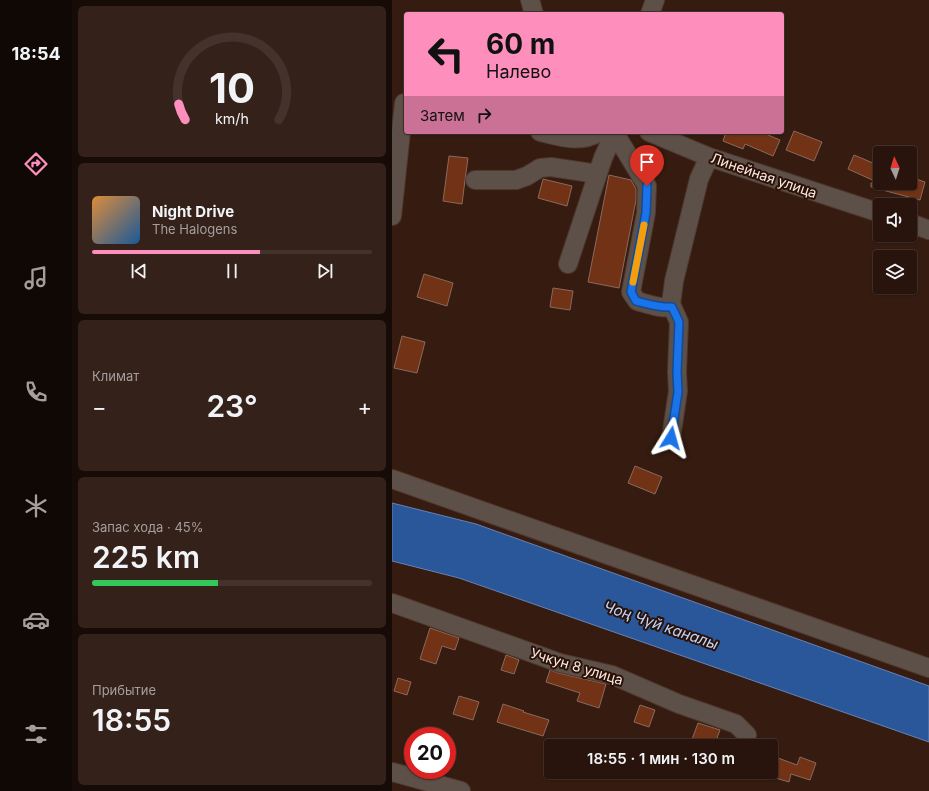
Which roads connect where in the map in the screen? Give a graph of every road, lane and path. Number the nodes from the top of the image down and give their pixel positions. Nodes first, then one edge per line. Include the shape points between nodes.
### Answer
1 (530, 0) edge
2 (655, 0) edge
3 (533, 12) edge
4 (651, 12) edge
5 (401, 102) edge
6 (549, 134) edge
7 (603, 134) edge
8 (607, 134) edge
9 (608, 134) edge
10 (654, 134) edge
11 (709, 157) junction
12 (598, 174) junction
13 (475, 180) dead end
14 (873, 211) edge
15 (392, 216) edge
16 (917, 226) edge
17 (929, 230) edge
18 (568, 264) dead end
19 (672, 307) junction
20 (671, 438) dead end
21 (392, 479) edge
22 (392, 603) edge
23 (929, 668) edge
24 (746, 739) edge
25 (392, 772) edge
26 (461, 791) edge

1 - 3 street
2 - 4 street
5 - 15 street
6 - 7 street via 584,139
8 - 12 street
9 - 19 street via 647,186 646,213 631,292 636,301
10 - 11 street, Линейная улица
11 - 14 street, Линейная улица
11 - 19 street via 699,179 674,281
12 - 13 street via 551,167 540,168 516,180
12 - 18 street
16 - 17 street
19 - 20 street via 679,322 678,392
21 - 23 street
22 - 24 street, Учкун 8 улица via 560,662 612,675 679,704 736,724 747,735
25 - 26 street

